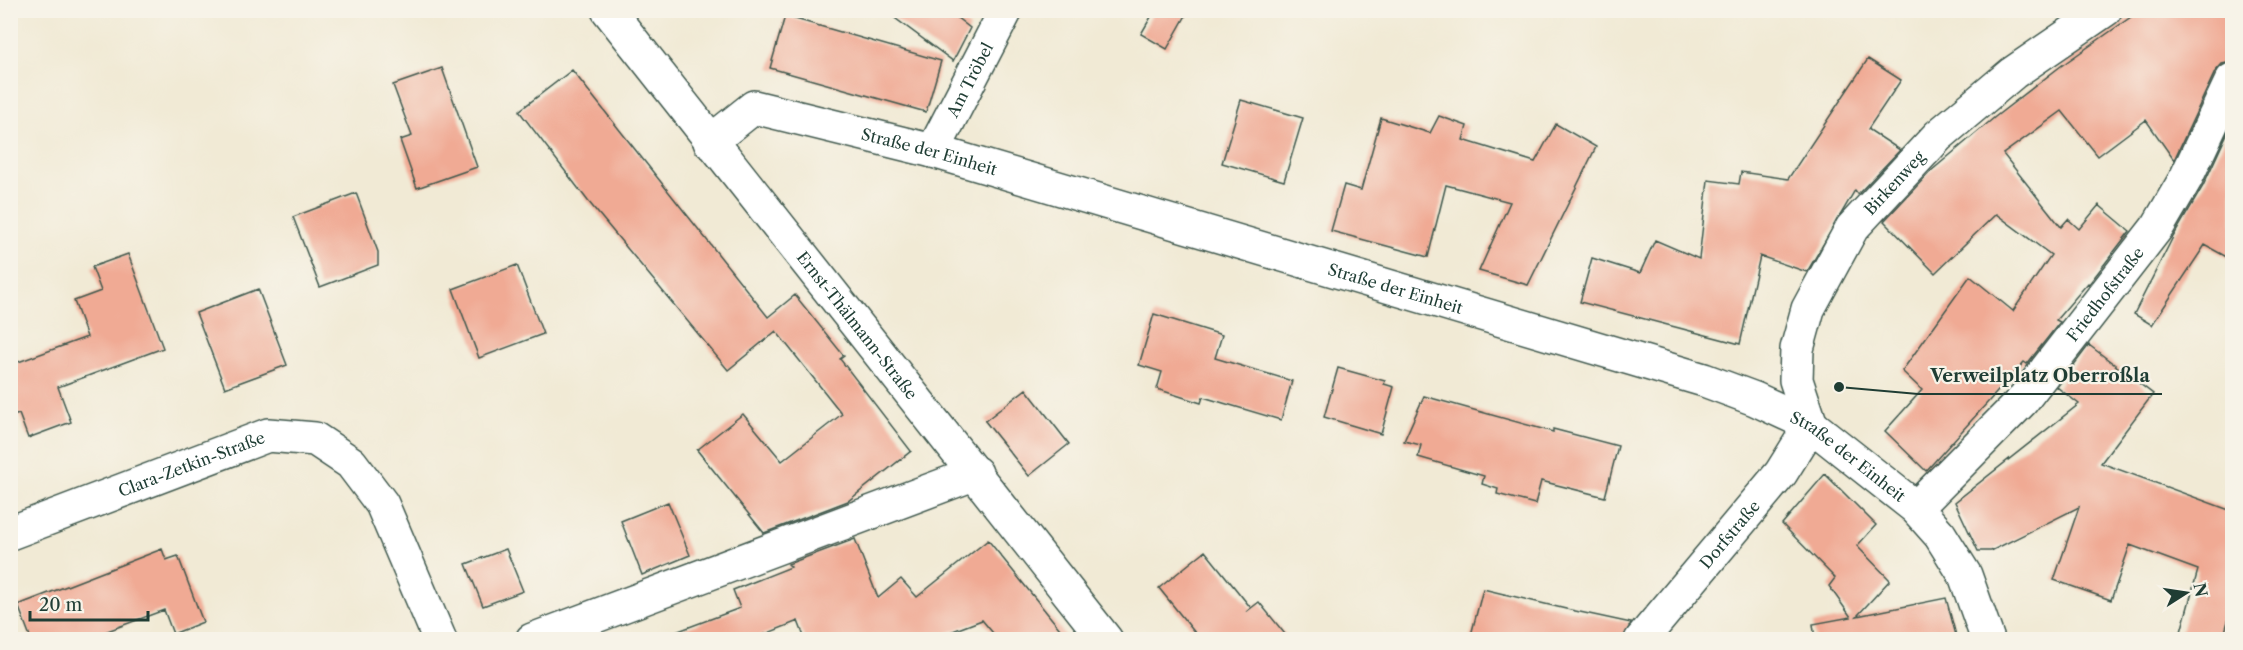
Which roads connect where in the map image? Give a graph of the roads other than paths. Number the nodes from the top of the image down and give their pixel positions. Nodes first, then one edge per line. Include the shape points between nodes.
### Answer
1 (608, 10) edge
2 (1006, 10) edge
3 (2105, 10) edge
4 (2232, 80) edge
5 (710, 142) junction
6 (933, 152) junction
7 (1811, 424) junction
8 (976, 473) junction
9 (1916, 508) junction
10 (10, 533) edge
11 (440, 639) edge
12 (533, 639) edge
13 (1106, 639) edge
14 (1641, 639) edge
15 (1988, 639) edge

1 - 5 street, Ernst-Thälmann-Straße
2 - 6 street, Am Tröbel
3 - 7 street, Birkenweg via 2013,73 1938,136 1852,228 1808,309 1797,349 1796,380
4 - 9 street, Friedhofstraße via 2186,178 2158,226 2022,401
5 - 6 street, Straße der Einheit via 754,107
5 - 8 street, Ernst-Thälmann-Straße
6 - 7 street, Straße der Einheit via 1704,380
7 - 9 street, Straße der Einheit
7 - 14 street, Dorfstraße via 1781,473
8 - 12 street
8 - 13 street, Ernst-Thälmann-Straße
9 - 15 street, Straße der Einheit via 1940,535 1965,575
10 - 11 street, Clara-Zetkin-Straße via 268,435 315,439 351,463 382,504

